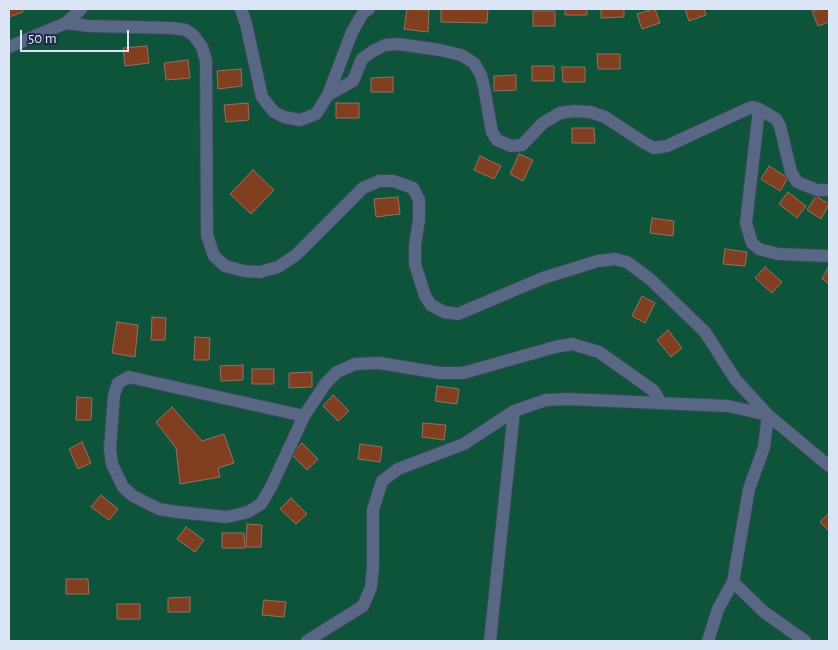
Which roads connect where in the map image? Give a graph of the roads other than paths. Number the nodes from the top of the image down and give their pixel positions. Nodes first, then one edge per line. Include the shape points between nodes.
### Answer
1 (81, 9) edge
2 (241, 9) edge
3 (369, 9) edge
4 (66, 23) junction
5 (9, 48) edge
6 (328, 95) junction
7 (759, 109) junction
8 (829, 190) edge
9 (829, 256) edge
10 (661, 403) junction
11 (514, 411) junction
12 (768, 415) junction
13 (304, 416) junction
14 (829, 466) edge
15 (733, 582) junction
16 (307, 641) edge
17 (490, 641) edge
18 (708, 641) edge
19 (804, 641) edge

1 - 4 street
2 - 6 street via 262,97 274,112 300,120 316,114
3 - 6 street via 352,32
4 - 5 street
4 - 12 street via 186,30 202,47 206,61 208,235 214,256 225,266 260,272 278,267 296,255 363,188 379,181 393,181 413,188 419,200 415,264 425,296 432,305 444,312 458,314 544,278 598,261 615,259 627,262 650,279 705,332 735,379
6 - 7 street via 353,81 362,59 373,50 398,44 461,55 474,63 481,75 492,132 497,140 511,146 522,145 543,123 560,113 590,112 654,148 667,146 747,109
7 - 8 street via 776,119 780,126 797,182 817,190
7 - 9 street via 746,222 752,243 759,250 778,254
10 - 11 street via 546,400
10 - 12 street via 728,406
10 - 13 street via 654,391 599,352 572,344 463,373 440,373 379,363 355,364 337,372 326,383
11 - 16 street via 464,444 398,469 382,481 373,510 374,566 362,606
11 - 17 street
12 - 14 street
12 - 15 street via 764,448 749,489
13 - 13 street via 261,504 238,516 159,509 123,487 112,464 114,395 118,383 130,377
15 - 18 street via 718,609
15 - 19 street via 764,612

